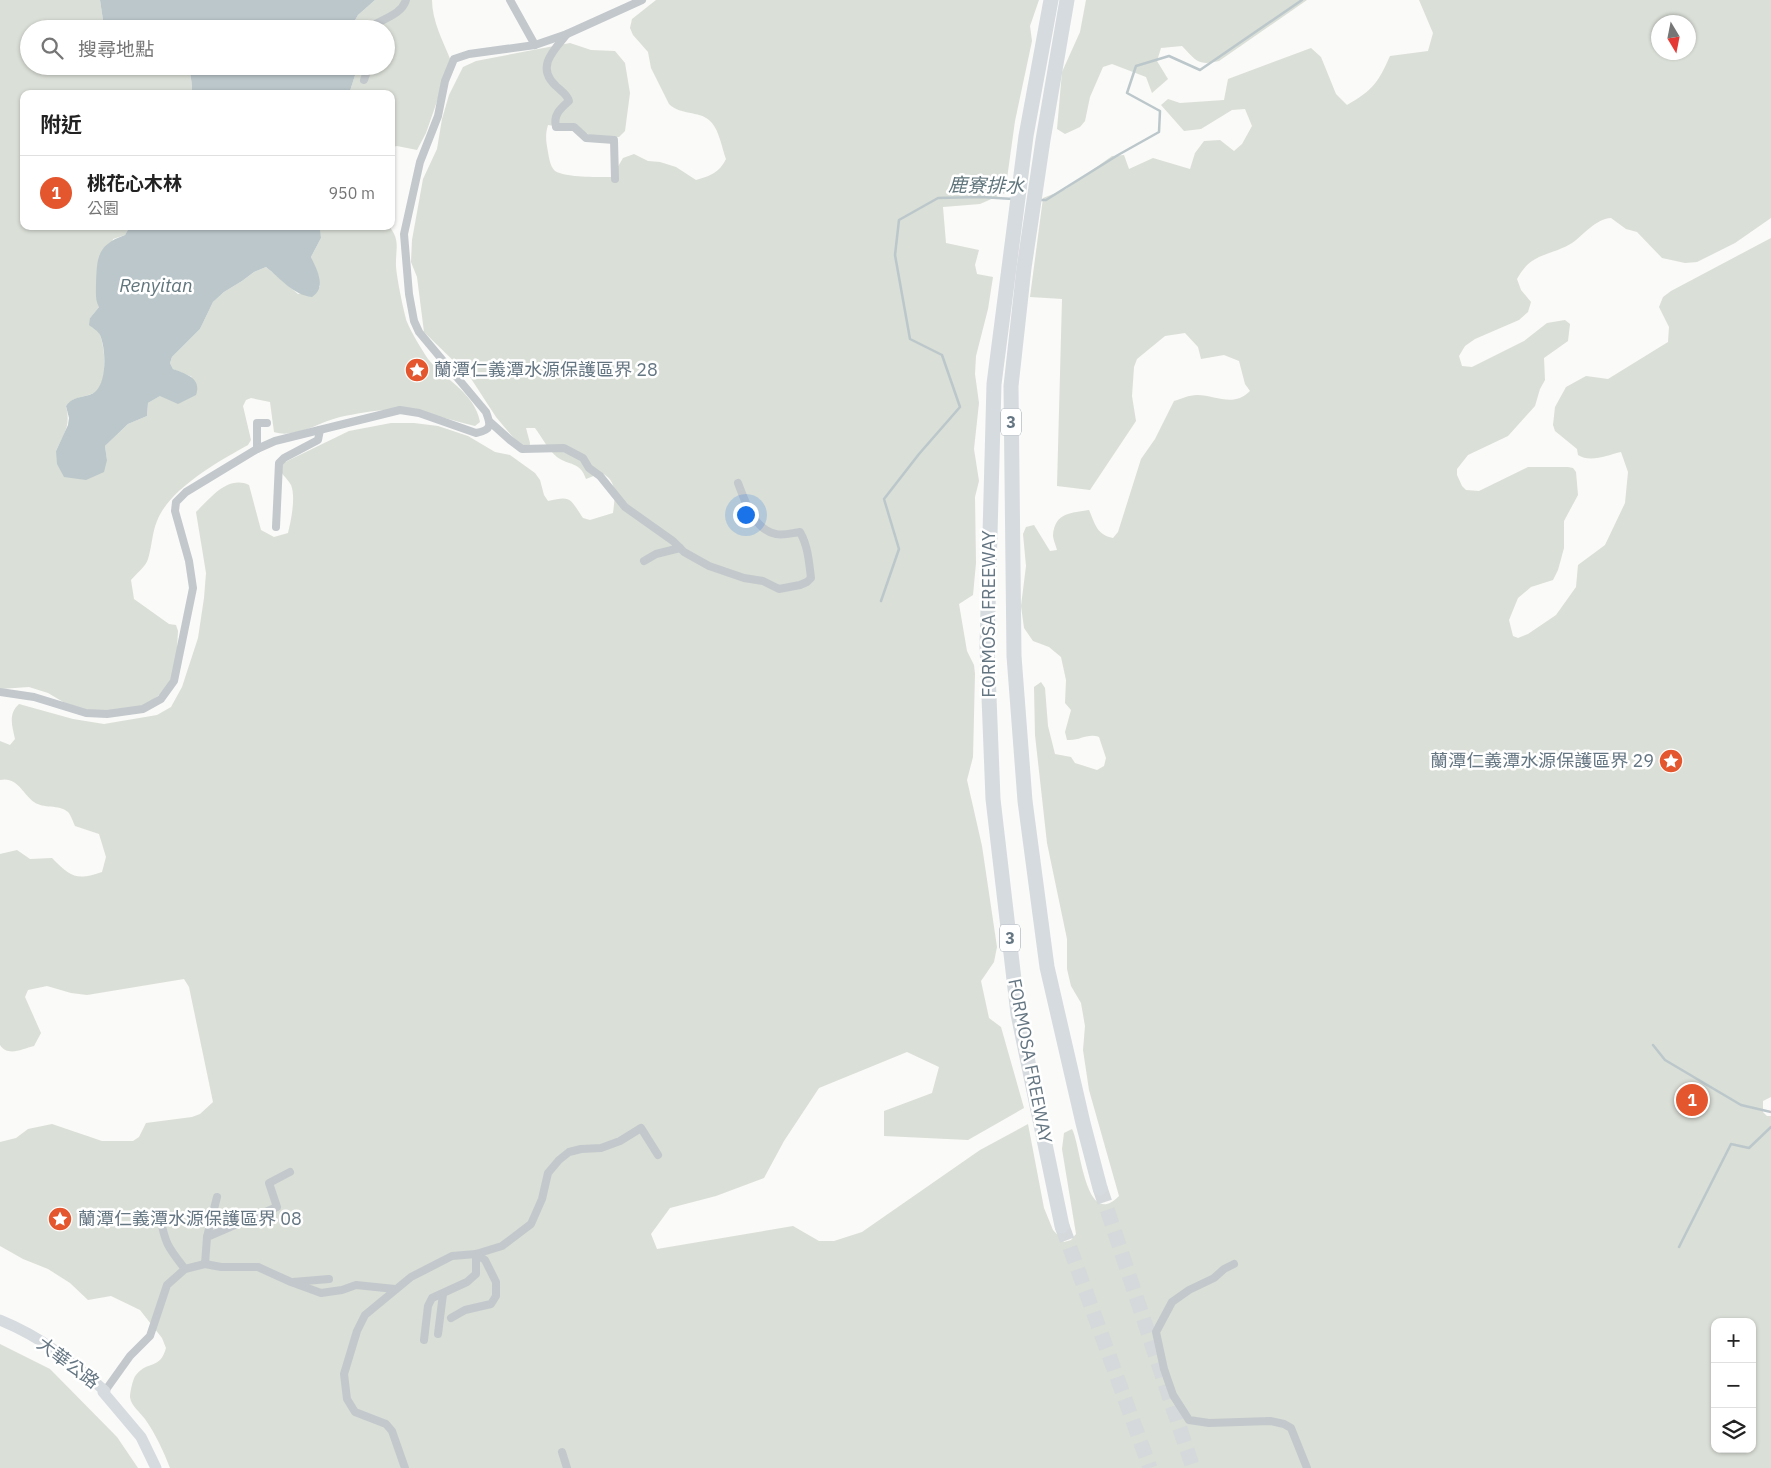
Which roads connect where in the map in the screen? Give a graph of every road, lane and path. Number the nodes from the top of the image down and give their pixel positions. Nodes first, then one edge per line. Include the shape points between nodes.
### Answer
1 (406, 0) edge
2 (510, 0) edge
3 (642, 0) edge
4 (1050, 0) edge
5 (1067, 0) edge
6 (382, 20) edge
7 (567, 34) junction
8 (535, 45) junction
9 (366, 75) edge
10 (364, 80) dead end
11 (615, 179) dead end
12 (490, 422) junction
13 (267, 423) dead end
14 (320, 430) junction
15 (257, 449) junction
16 (738, 483) dead end
17 (276, 527) dead end
18 (680, 548) junction
19 (644, 561) dead end
20 (0, 692) edge
21 (658, 1155) dead end
22 (290, 1172) dead end
23 (1100, 1188) tunnel mouth
24 (217, 1197) dead end
25 (160, 1216) dead end
26 (1062, 1226) tunnel mouth
27 (207, 1237) junction
28 (476, 1254) junction
29 (205, 1264) junction
30 (1234, 1264) dead end
31 (185, 1269) junction
32 (329, 1278) dead end
33 (291, 1282) junction
34 (395, 1289) junction
35 (443, 1294) junction
36 (451, 1318) dead end
37 (0, 1320) edge
38 (438, 1334) dead end
39 (424, 1340) dead end
40 (105, 1391) junction
41 (562, 1452) dead end
42 (156, 1468) edge
43 (405, 1468) edge
44 (567, 1468) edge
45 (1307, 1468) edge

1 - 6 street via 398,12
2 - 8 street
3 - 7 street
4 - 26 highway, FORMOSA FREEWAY / 3 via 1026,136 994,384 987,646 993,798 1018,1014
5 - 23 highway, FORMOSA FREEWAY / 3 via 1024,268 1011,386 1014,656 1025,801 1047,967
7 - 8 street
7 - 11 street via 548,60 546,72 569,101 558,111 554,120 556,127 574,127 586,138 614,140
8 - 12 street via 454,59 445,81 438,116 420,162 404,234 409,294 419,332 486,412
9 - 10 street
12 - 14 street via 484,432 476,433 419,413 400,410
12 - 18 street via 522,449 564,448 583,458 625,507
13 - 15 street via 257,423
14 - 15 street
14 - 17 street via 318,440 279,463
15 - 20 street via 186,492 176,502 175,511 194,588 174,681 161,698 143,709 106,714 86,713 34,697
16 - 18 street via 748,508 770,532 778,535 800,532 811,578 800,585 779,590 763,581 709,566
18 - 19 street via 656,554
21 - 28 street via 641,1128 600,1148 569,1152 548,1173 542,1200 531,1224 502,1246
22 - 27 street via 269,1183 277,1207
24 - 27 street
25 - 31 street via 167,1246
27 - 29 street
28 - 34 street via 452,1256
28 - 35 street via 476,1274
28 - 36 street via 485,1260 496,1282 496,1296 491,1304 465,1310
29 - 31 street
29 - 33 street via 258,1267
30 - 45 street via 1172,1302 1160,1324 1156,1332 1170,1387 1189,1420 1209,1423 1270,1421 1291,1428
31 - 40 street via 167,1285 150,1336 130,1356
32 - 33 street
33 - 34 street via 321,1293 356,1285
34 - 43 street via 365,1315 344,1374 347,1399 355,1412 386,1424 392,1431
35 - 38 street
35 - 39 street via 432,1298 428,1306
37 - 40 main road, 大華公路 via 21,1328 62,1354
40 - 42 main road, 大華公路 via 141,1437
41 - 44 street

